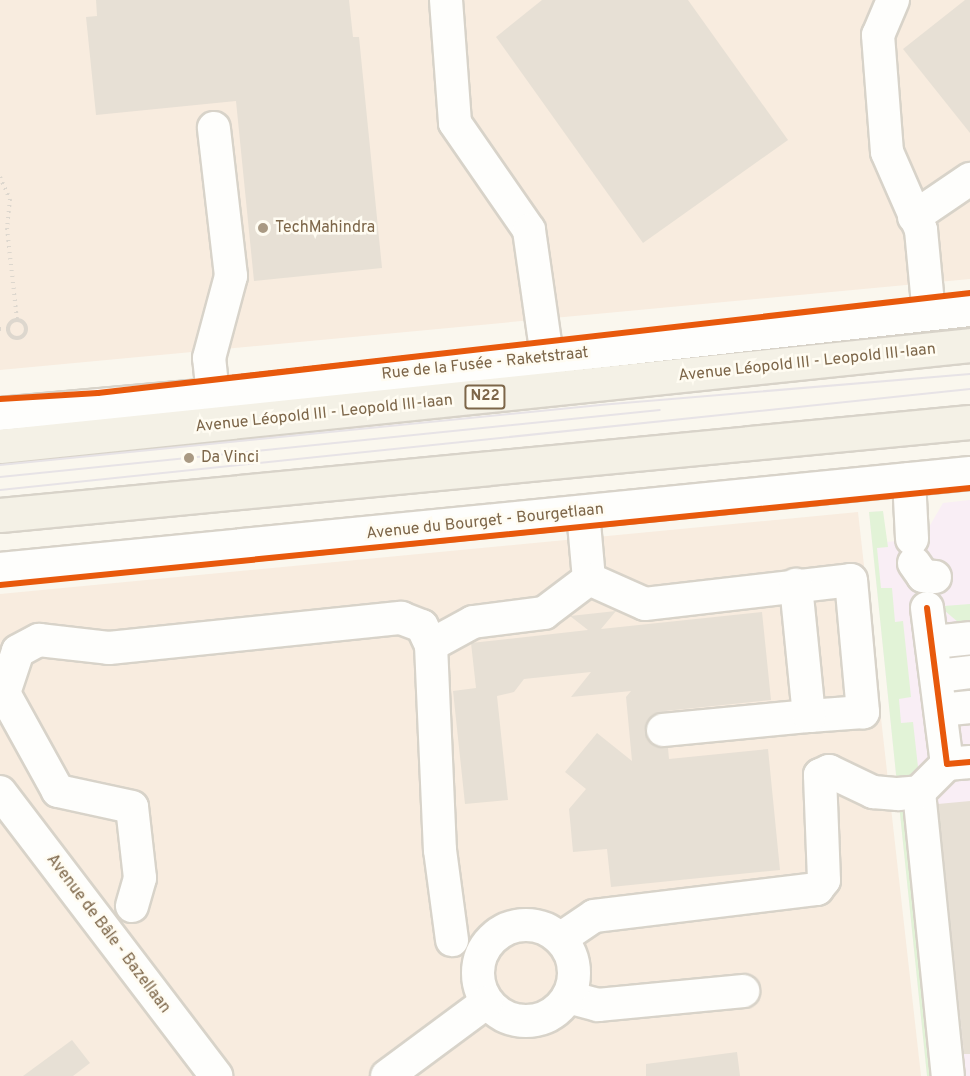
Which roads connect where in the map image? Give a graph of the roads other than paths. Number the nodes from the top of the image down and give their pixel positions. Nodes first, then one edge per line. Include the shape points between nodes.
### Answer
1 (446, 0) edge
2 (893, 0) edge
3 (214, 129) dead end
4 (970, 179) edge
5 (914, 217) junction
6 (970, 310) edge
7 (929, 314) junction
8 (970, 345) edge
9 (547, 357) junction
10 (213, 395) junction
11 (0, 414) edge
12 (970, 422) edge
13 (0, 446) edge
14 (970, 473) edge
15 (909, 479) junction
16 (583, 512) junction
17 (0, 515) edge
18 (920, 560) dead end
19 (0, 569) edge
20 (589, 579) junction
21 (796, 585) junction
22 (927, 608) dead end
23 (970, 638) edge
24 (431, 645) junction
25 (970, 655) edge
26 (970, 672) edge
27 (970, 690) edge
28 (946, 692) edge
29 (809, 716) junction
30 (663, 730) dead end
31 (959, 763) edge
32 (919, 792) junction
33 (4, 806) edge
34 (132, 906) dead end
35 (560, 939) junction
36 (452, 940) dead end
37 (744, 991) dead end
38 (568, 997) junction
39 (487, 1002) junction
40 (216, 1076) edge
41 (387, 1076) edge
42 (948, 1076) edge

1 - 9 street via 455,123 529,230
2 - 5 street via 878,35 886,153
3 - 10 street via 231,276 209,358
4 - 5 street
5 - 7 street via 921,230
6 - 7 street, Rue de la Fusée - Raketstraat
7 - 9 street, Rue de la Fusée - Raketstraat
8 - 13 main road, Avenue Léopold III - Leopold III-laan / N22
9 - 10 street, Rue de la Fusée - Raketstraat
10 - 11 street, Rue de la Fusée - Raketstraat
12 - 17 main road
14 - 15 street, Avenue du Bourget - Bourgetlaan
15 - 16 street, Avenue du Bourget - Bourgetlaan
15 - 18 street
16 - 19 street, Avenue du Bourget - Bourgetlaan
16 - 20 street
20 - 21 street via 645,604
20 - 24 street via 544,613 472,622
21 - 29 street
21 - 29 street via 851,580 863,712
22 - 28 street
23 - 28 street
24 - 34 street via 422,626 400,618 109,648 39,640 18,651 4,693 58,791 132,807 140,878
24 - 36 street via 440,850
25 - 28 street
26 - 28 street
27 - 28 street
28 - 31 street
29 - 30 street
31 - 32 street
32 - 35 street via 873,792 830,771 820,775 824,880 817,889 594,916
32 - 42 street
33 - 40 street, Avenue de Bâle - Bazellaan
35 - 38 street via 574,967
35 - 39 street via 537,926 499,933 482,953 478,969
37 - 38 street via 598,1005
38 - 39 street via 558,1009 529,1021 513,1019
39 - 41 street

